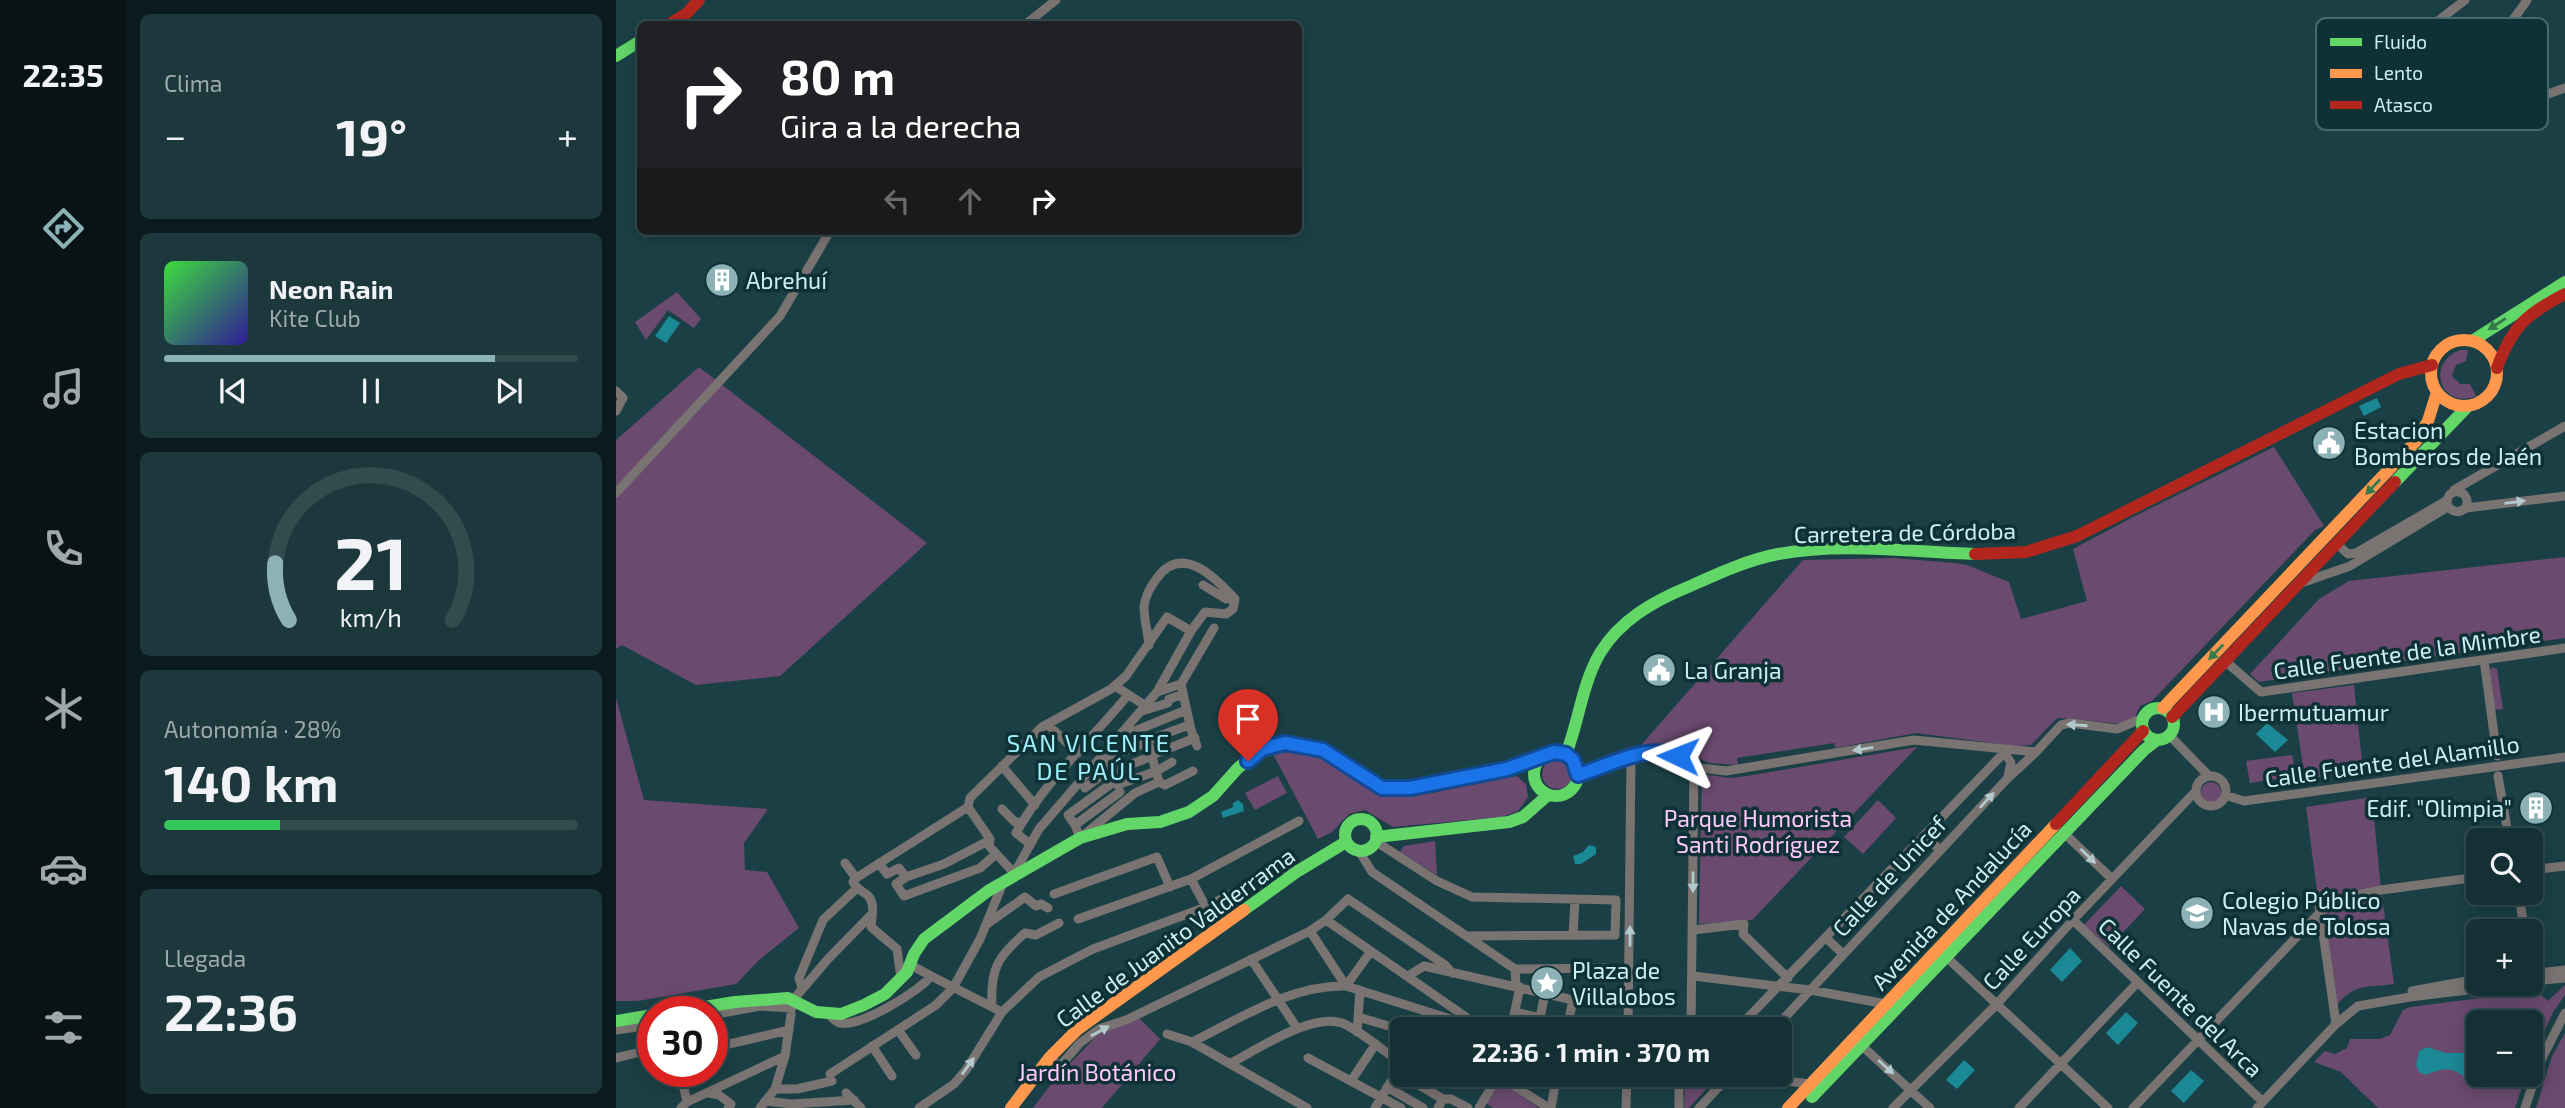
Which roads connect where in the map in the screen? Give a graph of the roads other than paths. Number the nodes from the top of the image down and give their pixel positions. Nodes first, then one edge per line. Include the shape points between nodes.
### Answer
1 (699, 0) edge
2 (1056, 0) edge
3 (2465, 0) edge
4 (2527, 0) edge
5 (2442, 18) edge
6 (2515, 18) edge
7 (675, 21) edge
8 (1030, 21) edge
9 (637, 43) edge
10 (616, 56) edge
11 (2565, 88) edge
12 (2548, 94) edge
13 (828, 235) edge
14 (2565, 282) edge
15 (2565, 294) edge
16 (2472, 341) junction
17 (2432, 365) junction
18 (2497, 368) junction
19 (616, 391) edge
20 (2437, 392) junction
21 (2468, 406) junction
22 (616, 411) edge
23 (2565, 426) edge
24 (2454, 491) junction
25 (616, 493) edge
26 (2565, 496) edge
27 (2447, 504) junction
28 (2466, 508) junction
29 (2337, 544) junction
30 (2300, 583) junction
31 (1203, 584) dead end
32 (1235, 599) junction
33 (1214, 628) dead end
34 (1191, 631) junction
35 (1149, 645) junction
36 (2565, 648) edge
37 (2484, 660) junction
38 (2225, 661) junction
39 (1181, 684) junction
40 (1115, 686) junction
41 (1157, 692) junction
42 (1128, 695) junction
43 (1181, 695) junction
44 (1143, 709) junction
45 (1186, 710) junction
46 (2167, 713) junction
47 (1047, 724) junction
48 (2143, 724) junction
49 (1189, 725) junction
50 (2163, 737) junction
51 (1116, 738) junction
52 (1149, 740) junction
53 (2036, 751) junction
54 (1078, 753) junction
55 (2002, 753) junction
56 (1566, 754) junction
57 (1105, 755) junction
58 (1152, 755) junction
59 (1542, 757) junction
60 (1631, 757) junction
61 (2497, 757) dead end
62 (2565, 757) edge
63 (1172, 762) dead end
64 (1694, 765) junction
65 (1002, 766) junction
66 (1507, 769) junction
67 (1157, 771) junction
68 (1194, 771) dead end
69 (1578, 775) junction
70 (2209, 776) junction
71 (2498, 776) dead end
72 (1534, 780) junction
73 (2006, 780) junction
74 (1159, 782) junction
75 (1117, 783) junction
76 (1085, 788) dead end
77 (2195, 792) junction
78 (1548, 795) junction
79 (2225, 795) junction
80 (1035, 805) junction
81 (968, 807) junction
82 (1002, 809) dead end
83 (1299, 821) dead end
84 (1022, 822) junction
85 (2507, 828) edge
86 (2064, 833) junction
87 (1924, 835) junction
88 (1080, 838) junction
89 (1376, 839) junction
90 (990, 840) junction
91 (1346, 842) junction
92 (1030, 844) junction
93 (1940, 850) junction
94 (1359, 851) junction
95 (996, 854) junction
96 (845, 863) dead end
97 (879, 863) junction
98 (2565, 866) edge
99 (2543, 869) edge
100 (1298, 871) junction
101 (906, 877) junction
102 (1009, 878) junction
103 (1191, 878) junction
104 (2112, 879) junction
105 (2466, 879) edge
106 (856, 883) junction
107 (1170, 887) junction
108 (1054, 894) dead end
109 (2318, 898) dead end
110 (1575, 900) junction
111 (1206, 907) junction
112 (1048, 908) dead end
113 (2319, 912) junction
114 (872, 914) junction
115 (1079, 919) dead end
116 (1326, 920) junction
117 (2073, 920) junction
118 (1059, 923) dead end
119 (986, 925) junction
120 (1693, 930) junction
121 (1310, 932) junction
122 (1573, 934) junction
123 (1468, 936) junction
124 (1826, 938) junction
125 (1371, 951) junction
126 (1842, 953) junction
127 (1942, 953) junction
128 (1251, 959) junction
129 (909, 964) junction
130 (1607, 968) dead end
131 (1516, 969) junction
132 (2565, 970) edge
133 (1452, 973) junction
134 (2543, 973) edge
135 (931, 976) junction
136 (1408, 976) junction
137 (1693, 976) junction
138 (1788, 978) junction
139 (2565, 978) edge
140 (901, 979) junction
141 (2543, 980) edge
142 (2138, 982) junction
143 (2466, 983) edge
144 (1346, 986) junction
145 (1518, 986) junction
146 (1776, 986) junction
147 (2466, 987) edge
148 (803, 988) junction
149 (953, 988) junction
150 (2466, 989) edge
151 (1360, 990) junction
152 (1810, 990) junction
153 (2461, 990) junction
154 (1545, 993) junction
155 (1278, 1000) junction
156 (2391, 1000) junction
157 (728, 1003) edge
158 (1886, 1003) junction
159 (1996, 1004) junction
160 (992, 1006) junction
161 (792, 1007) junction
162 (728, 1012) edge
163 (1002, 1012) junction
164 (1515, 1012) junction
165 (827, 1013) junction
166 (2565, 1013) edge
167 (1358, 1017) junction
168 (1445, 1017) edge
169 (1466, 1017) edge
170 (1514, 1017) edge
171 (1536, 1017) edge
172 (1540, 1017) edge
173 (1569, 1017) edge
174 (1628, 1017) edge
175 (1691, 1017) edge
176 (1748, 1017) edge
177 (1785, 1017) edge
178 (637, 1018) edge
179 (616, 1021) edge
180 (2336, 1024) junction
181 (1390, 1026) edge
182 (637, 1028) edge
183 (1297, 1028) junction
184 (616, 1030) edge
185 (789, 1030) junction
186 (898, 1030) junction
187 (1357, 1032) junction
188 (1167, 1034) dead end
189 (2198, 1039) junction
190 (1192, 1042) junction
191 (728, 1044) edge
192 (1376, 1045) junction
193 (1861, 1045) junction
194 (872, 1046) junction
195 (637, 1053) edge
196 (916, 1055) dead end
197 (785, 1056) junction
198 (1050, 1057) junction
199 (1390, 1057) edge
200 (616, 1058) edge
201 (1308, 1058) dead end
202 (1231, 1063) junction
203 (2060, 1064) junction
204 (892, 1076) dead end
205 (1351, 1081) junction
206 (1390, 1082) edge
207 (1792, 1082) edge
208 (1810, 1084) junction
209 (682, 1087) edge
210 (1387, 1087) junction
211 (1423, 1087) edge
212 (1493, 1087) edge
213 (1517, 1087) edge
214 (1554, 1087) edge
215 (1627, 1087) edge
216 (1680, 1087) edge
217 (1719, 1087) edge
218 (775, 1089) junction
219 (1911, 1090) junction
220 (708, 1093) junction
221 (846, 1093) dead end
222 (1381, 1097) junction
223 (762, 1104) edge
224 (857, 1104) edge
225 (1441, 1104) edge
226 (684, 1105) edge
227 (2260, 1105) edge
228 (1484, 1106) edge
229 (728, 1108) edge
230 (919, 1108) edge
231 (1011, 1108) edge
232 (1307, 1108) edge
233 (1375, 1108) edge
234 (1401, 1108) edge
235 (1423, 1108) edge
236 (1468, 1108) edge
237 (1550, 1108) edge
238 (1626, 1108) edge
239 (1679, 1108) edge
240 (1699, 1108) edge
241 (1788, 1108) edge
242 (1801, 1108) edge
243 (1893, 1108) edge
244 (1930, 1108) edge
245 (2019, 1108) edge
246 (2108, 1108) edge
247 (2133, 1108) edge
248 (2525, 1108) edge

1 - 7 main road
2 - 8 street
3 - 5 street
4 - 6 street
9 - 10 main road
11 - 12 street
13 - 25 street via 780,316
14 -> 16 main road
15 - 18 main road via 2526,316 2507,340
16 - 17 main road via 2443,348
16 - 18 main road via 2489,351
17 - 20 main road
17 - 56 main road, Carretera de Córdoba via 2390,379 2053,545 1994,555 1849,549 1789,553 1740,565 1674,593 1646,607 1615,633 1600,654
18 - 21 main road via 2497,379 2487,397
19 - 22 street via 623,398
20 - 21 main road via 2448,402
20 -> 46 main road via 2425,430
21 - 29 main road
23 - 24 street
24 - 27 street via 2448,494
24 - 28 street via 2466,495
28 -> 26 street
27 - 28 street via 2454,512
27 - 29 street via 2356,553 2348,554
27 - 30 street via 2350,566
29 - 30 main road
30 - 38 main road
31 - 32 street via 1226,599
32 - 34 street via 1226,614 1205,612
32 - 35 street via 1204,571 1188,562 1175,562 1163,570 1146,597
33 - 39 street
34 - 35 street via 1167,617
34 - 41 street
35 - 40 street
36 - 37 street, Calle Fuente de la Mimbre
37 - 38 street, Calle Fuente de la Mimbre via 2260,692
37 - 61 street
38 - 46 main road
39 - 41 street
39 - 43 street
40 - 42 street
40 - 47 street
41 - 44 street
42 - 44 street
42 - 54 street
43 - 44 street
43 - 45 street
44 - 51 street
45 - 49 street
45 - 51 street
46 - 48 main road via 2149,710
46 - 50 main road via 2173,726
47 - 54 street
47 - 65 street
48 - 50 main road via 2149,737
48 -> 53 street, Calle de Unicef via 2117,729 2061,725
48 - 127 main road, Avenida de Andalucía
49 - 52 street
49 - 58 street via 1196,742
50 - 70 street
50 - 86 main road, Avenida de Andalucía via 2144,750
51 - 57 street
52 - 57 street
52 - 58 street
53 - 55 street
53 - 73 street, Calle de Unicef
54 - 80 street
55 -> 64 street via 1914,740 1726,771
55 - 73 street via 2011,763
55 - 87 street
56 - 59 main road
56 - 69 main road
57 - 75 street
57 - 92 street
58 - 67 street
58 - 75 street
59 - 66 main road
59 - 72 main road via 1534,767
60 - 64 street via 1670,753
60 - 69 street
174 -> 60 street
62 - 79 street, Calle Fuente del Alamillo via 2244,801
63 - 67 street
64 -> 120 street
65 - 80 street
65 - 81 street via 970,798
66 - 72 main road
66 - 88 main road via 1410,788 1382,788 1323,750 1285,743 1262,749 1213,796 1189,812
67 - 74 street
67 - 75 street
68 - 74 street via 1165,785
69 - 78 main road via 1568,792
70 - 77 street via 2197,783
70 - 79 street via 2222,781
71 - 85 street
72 - 78 main road
93 -> 73 street, Calle de Unicef
74 - 75 street via 1135,793
75 - 76 street
75 - 88 street
75 - 88 street via 1075,825
77 - 79 street via 2206,806 2216,806
77 - 104 street, Calle Europa
78 - 89 main road via 1524,817 1510,822
80 - 84 street
81 - 90 street
81 - 97 street
82 - 84 street via 1015,822
83 - 103 street
84 - 92 street via 1016,833
86 -> 104 street
86 - 127 main road, Avenida de Andalucía
87 - 93 street
87 - 124 street
88 - 102 main road
89 - 91 main road via 1370,823 1360,820 1347,828
89 - 94 main road via 1370,848
89 - 110 street via 1437,881 1472,897
90 - 95 street
90 - 101 street
91 - 94 main road
91 - 100 main road, Calle de Juanito Valderrama
92 - 102 street
93 - 126 street, Calle de Unicef
94 - 123 street via 1371,872
95 - 101 street via 980,868 904,896 896,884
95 - 102 street
96 - 106 street
97 - 101 street via 887,874 899,868
97 - 106 street
98 - 99 street
100 - 111 street via 1276,871
100 - 198 main road, Calle de Juanito Valderrama via 1078,1030
102 - 119 street
102 - 129 main road via 934,930
103 - 107 street
103 - 111 street
104 - 117 street, Calle Europa
105 - 113 street via 2331,901
106 - 114 street via 870,898
106 - 148 street via 822,920 799,978
107 - 108 street via 1157,857
107 - 115 street
109 - 113 street
110 - 122 street
110 - 122 street via 1616,900 1615,935
111 - 163 street via 1093,949 1040,977
112 - 119 street via 1025,898
113 - 180 street
113 - 189 street
114 - 140 street via 871,927 897,949
114 - 148 street
116 - 121 street
116 - 125 street
116 - 133 street via 1348,900
117 - 142 street, Calle Fuente del Arca
117 - 159 street, Calle Europa
118 - 160 street via 1036,935 1024,933 1004,951 994,974
119 - 149 street
120 - 137 street
120 - 138 street via 1744,923 1743,934
121 - 128 street
121 - 144 street
122 - 123 street
123 - 131 street
124 - 126 street
124 - 138 street
125 - 136 street
125 - 144 street
126 - 152 street, Calle de Unicef
127 - 158 main road, Avenida de Andalucía
127 - 159 street
127 - 193 main road, Avenida de Andalucía
128 - 155 street
198 -> 128 street via 1059,1067 1100,1028 1126,1020
129 - 135 street
129 - 140 main road
130 - 131 street
131 - 145 street
132 - 134 street
133 - 136 street via 1424,966
133 - 145 street
135 - 149 street
135 - 165 street via 911,994 874,1014 843,1024
136 - 169 street
137 - 146 street
137 - 175 street
138 - 146 street
139 - 141 street
140 - 165 main road via 864,1005 841,1014
142 - 189 street, Calle Fuente del Arca
142 - 203 street
143 - 156 street via 2413,991
144 - 151 street
144 - 155 street via 1323,986
145 - 154 street
145 - 164 street
146 - 152 street
146 - 176 street
147 - 153 street
148 - 161 street
149 - 160 street
149 - 186 street
150 - 153 street
151 - 167 street
151 - 168 street
152 - 158 street
152 - 177 street, Calle de Unicef
153 - 156 street
154 - 172 street
154 - 173 street via 1573,1000
155 - 183 street
155 - 190 street
156 - 180 street via 2358,1006
157 - 161 main road via 788,998
158 - 208 main road, Avenida de Andalucía
159 - 203 street
159 - 219 street, Calle Europa
160 - 163 street
161 - 162 street
161 - 165 main road
161 - 185 street
230 -> 163 street via 954,1084
164 - 170 street
164 - 171 street
166 - 248 street via 2540,1062
167 - 181 street
167 - 187 street
178 - 179 main road
180 - 227 street
182 - 184 street
183 - 187 street via 1342,1023
183 - 202 street
185 - 191 street
185 - 197 street
186 - 194 street
186 - 196 street
187 - 192 street
188 - 190 street
189 - 227 street, Calle Fuente del Arca
189 - 247 street
190 - 202 street
192 - 199 street
192 - 205 street
193 -> 219 street
193 - 242 main road, Avenida de Andalucía
194 - 204 street
194 - 218 street via 831,1078 797,1089
195 - 200 street
197 - 218 street
197 - 220 street
198 - 231 main road, Calle de Juanito Valderrama
201 - 205 street
202 - 232 street
203 - 245 street
203 - 246 street
205 - 222 street
206 - 210 street
207 - 208 street
208 - 241 main road, Avenida de Andalucía
209 - 226 street
210 - 222 street
210 - 235 street
211 - 225 street
212 - 228 street
213 - 237 street
214 - 237 street
215 - 238 street
216 - 239 street
217 - 240 street
218 - 223 street
219 - 243 street, Calle Europa
219 - 244 street
220 - 226 street
220 - 229 street via 731,1104
221 - 224 street
222 - 233 street
222 - 234 street
223 - 224 street
225 - 236 street via 1451,1099

